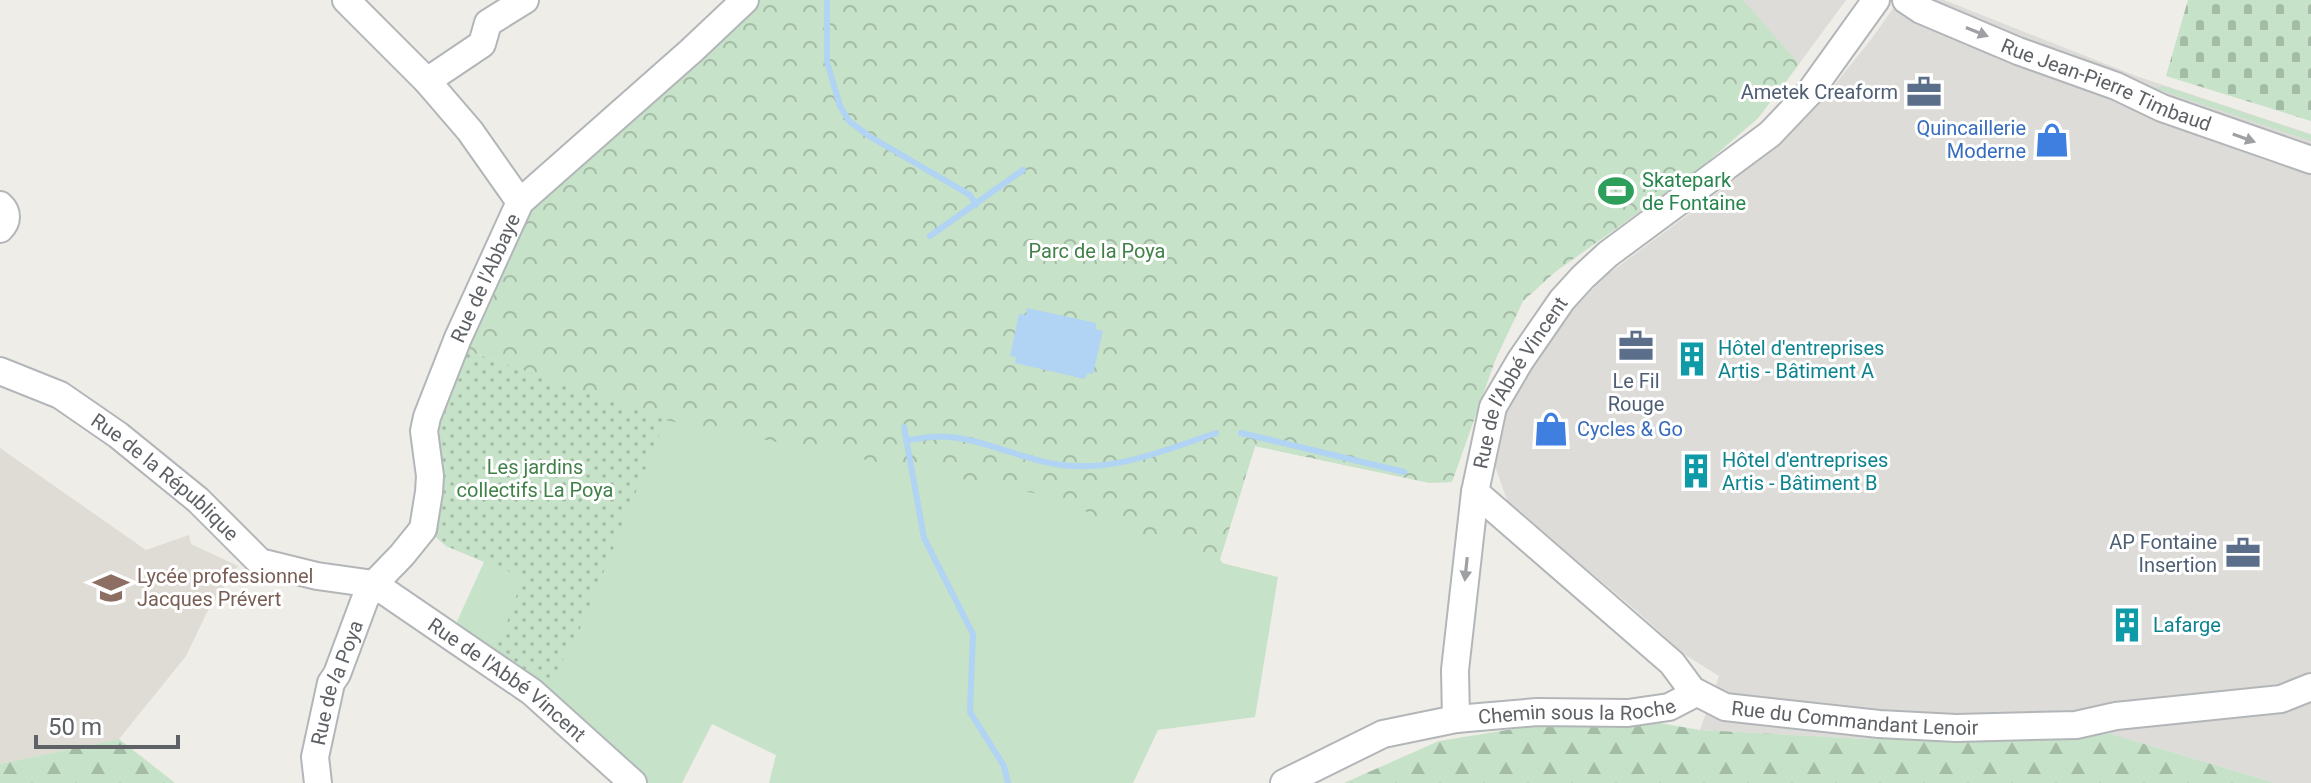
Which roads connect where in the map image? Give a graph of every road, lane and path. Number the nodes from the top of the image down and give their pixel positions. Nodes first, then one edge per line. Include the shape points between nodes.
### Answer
1 (346, 0) edge
2 (525, 0) edge
3 (745, 0) edge
4 (1876, 0) edge
5 (1906, 0) edge
6 (427, 81) junction
7 (2311, 160) edge
8 (520, 202) junction
9 (0, 205) edge
10 (0, 229) edge
11 (0, 371) edge
12 (1475, 492) junction
13 (374, 584) junction
14 (2311, 687) edge
15 (1696, 693) junction
16 (1456, 719) junction
17 (318, 783) edge
18 (633, 783) edge
19 (1284, 783) edge

1 - 6 street
2 - 6 street via 488,23 482,44
3 - 8 street, Rue de l'Abbaye
4 - 12 street, Rue de l'Abbé Vincent via 1810,92 1770,134 1608,254 1562,300 1493,407
5 -> 7 street, Rue Jean-Pierre Timbaud via 2162,108
6 - 8 street
8 - 13 street, Rue de l'Abbaye via 427,417 430,476 423,529
9 - 10 street via 6,215
11 - 13 street, Rue de la République via 60,395 118,435 198,500 260,562
12 - 15 street, Rue du Commandant Lenoir via 1672,663
12 -> 16 street, Rue de l'Abbé Vincent via 1455,670
13 - 17 street, Rue de la Poya via 331,683 315,757
13 - 18 street, Rue de l'Abbé Vincent via 532,692
14 - 15 street, Rue du Commandant Lenoir via 2281,699 2076,725 1956,728 1725,707
15 - 16 street, Chemin sous la Roche via 1669,707 1628,713 1537,712
16 - 19 street via 1383,734

